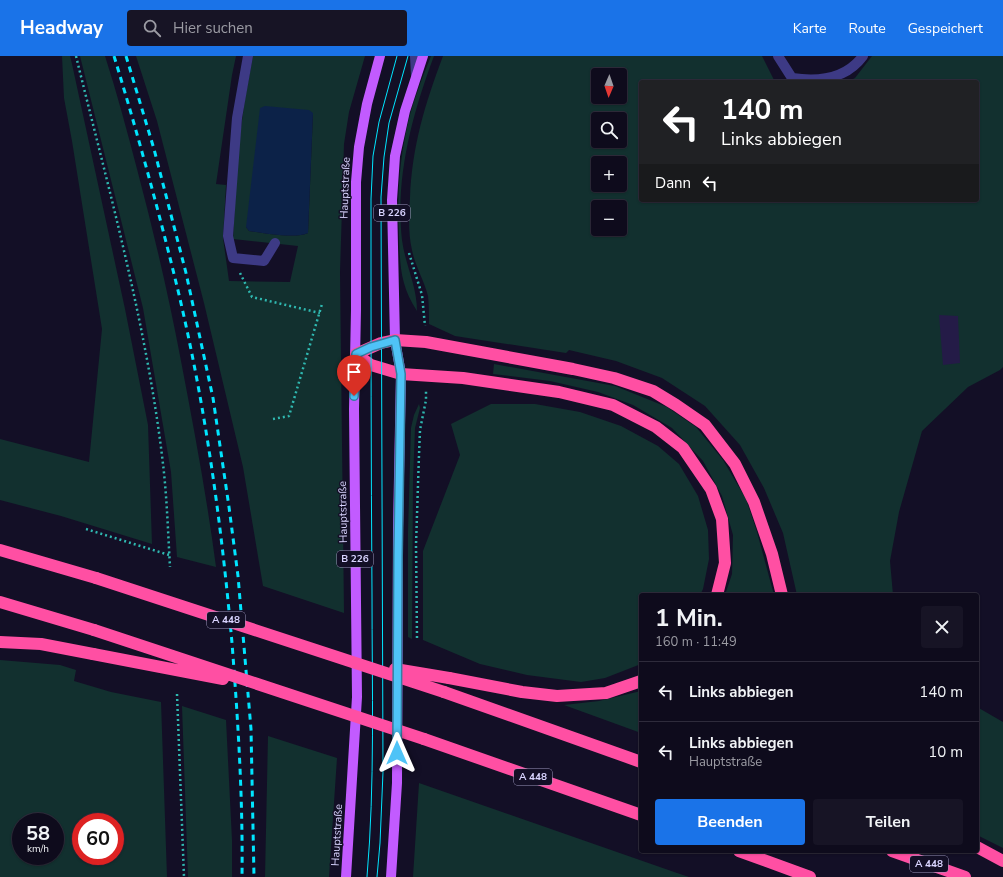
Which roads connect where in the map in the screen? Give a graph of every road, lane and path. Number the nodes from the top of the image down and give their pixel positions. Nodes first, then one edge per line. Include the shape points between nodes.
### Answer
1 (76, 56) edge
2 (248, 56) edge
3 (414, 56) edge
4 (423, 56) edge
5 (778, 56) edge
6 (863, 56) edge
7 (382, 58) edge
8 (416, 76) junction
9 (275, 243) dead end
10 (409, 252) dead end
11 (233, 258) junction
12 (322, 304) dead end
13 (320, 313) junction
14 (395, 340) junction
15 (426, 342) junction
16 (356, 354) junction
17 (401, 374) junction
18 (426, 375) junction
19 (273, 419) dead end
20 (86, 529) dead end
21 (0, 550) edge
22 (169, 555) junction
23 (170, 567) dead end
24 (718, 593) edge
25 (782, 593) edge
26 (0, 602) edge
27 (417, 638) dead end
28 (0, 642) edge
29 (356, 662) junction
30 (639, 682) edge
31 (274, 688) junction
32 (176, 694) dead end
33 (639, 761) edge
34 (639, 814) edge
35 (979, 848) edge
36 (744, 853) edge
37 (898, 853) edge
38 (1003, 861) edge
39 (184, 877) edge
40 (346, 877) edge
41 (391, 877) edge
42 (810, 877) edge
43 (965, 877) edge

1 - 22 path via 112,197 148,363 163,465
2 - 11 street via 237,118 228,236
3 - 8 street, B 226
4 - 8 main road, B 226
5 - 6 street via 792,78 804,80 830,78 856,65
7 - 16 main road, Hauptstraße / B 226 via 366,104 359,147 356,182
8 - 14 main road, B 226 via 395,156 392,200
9 - 11 street via 264,261
10 - 15 path via 422,295
11 - 13 path via 252,297
12 - 13 path
13 - 19 path via 289,416
14 - 15 highway
14 - 16 highway
14 - 17 main road, B 226
15 - 25 highway via 614,378 653,391 676,404 705,425 736,464 754,502 772,554
16 - 17 highway via 371,365
16 - 40 main road, Hauptstraße / B 226 via 354,410 357,697
17 - 18 highway
17 - 41 main road, B 226 via 397,783
18 - 24 highway via 588,398 613,405 662,431 683,448 711,489 722,519 725,563
18 - 27 path via 426,400 420,430 419,455 416,545
20 - 22 path
21 - 29 highway, A 448, bridge via 96,578
22 - 23 path
26 - 31 highway, A 448, bridge
28 - 31 highway, bridge via 41,644
29 - 30 highway, bridge via 557,696 606,693
29 - 33 highway, A 448, bridge
31 - 34 highway, A 448, bridge
32 - 39 path
35 - 38 highway
36 - 42 highway
37 - 43 highway, A 448

